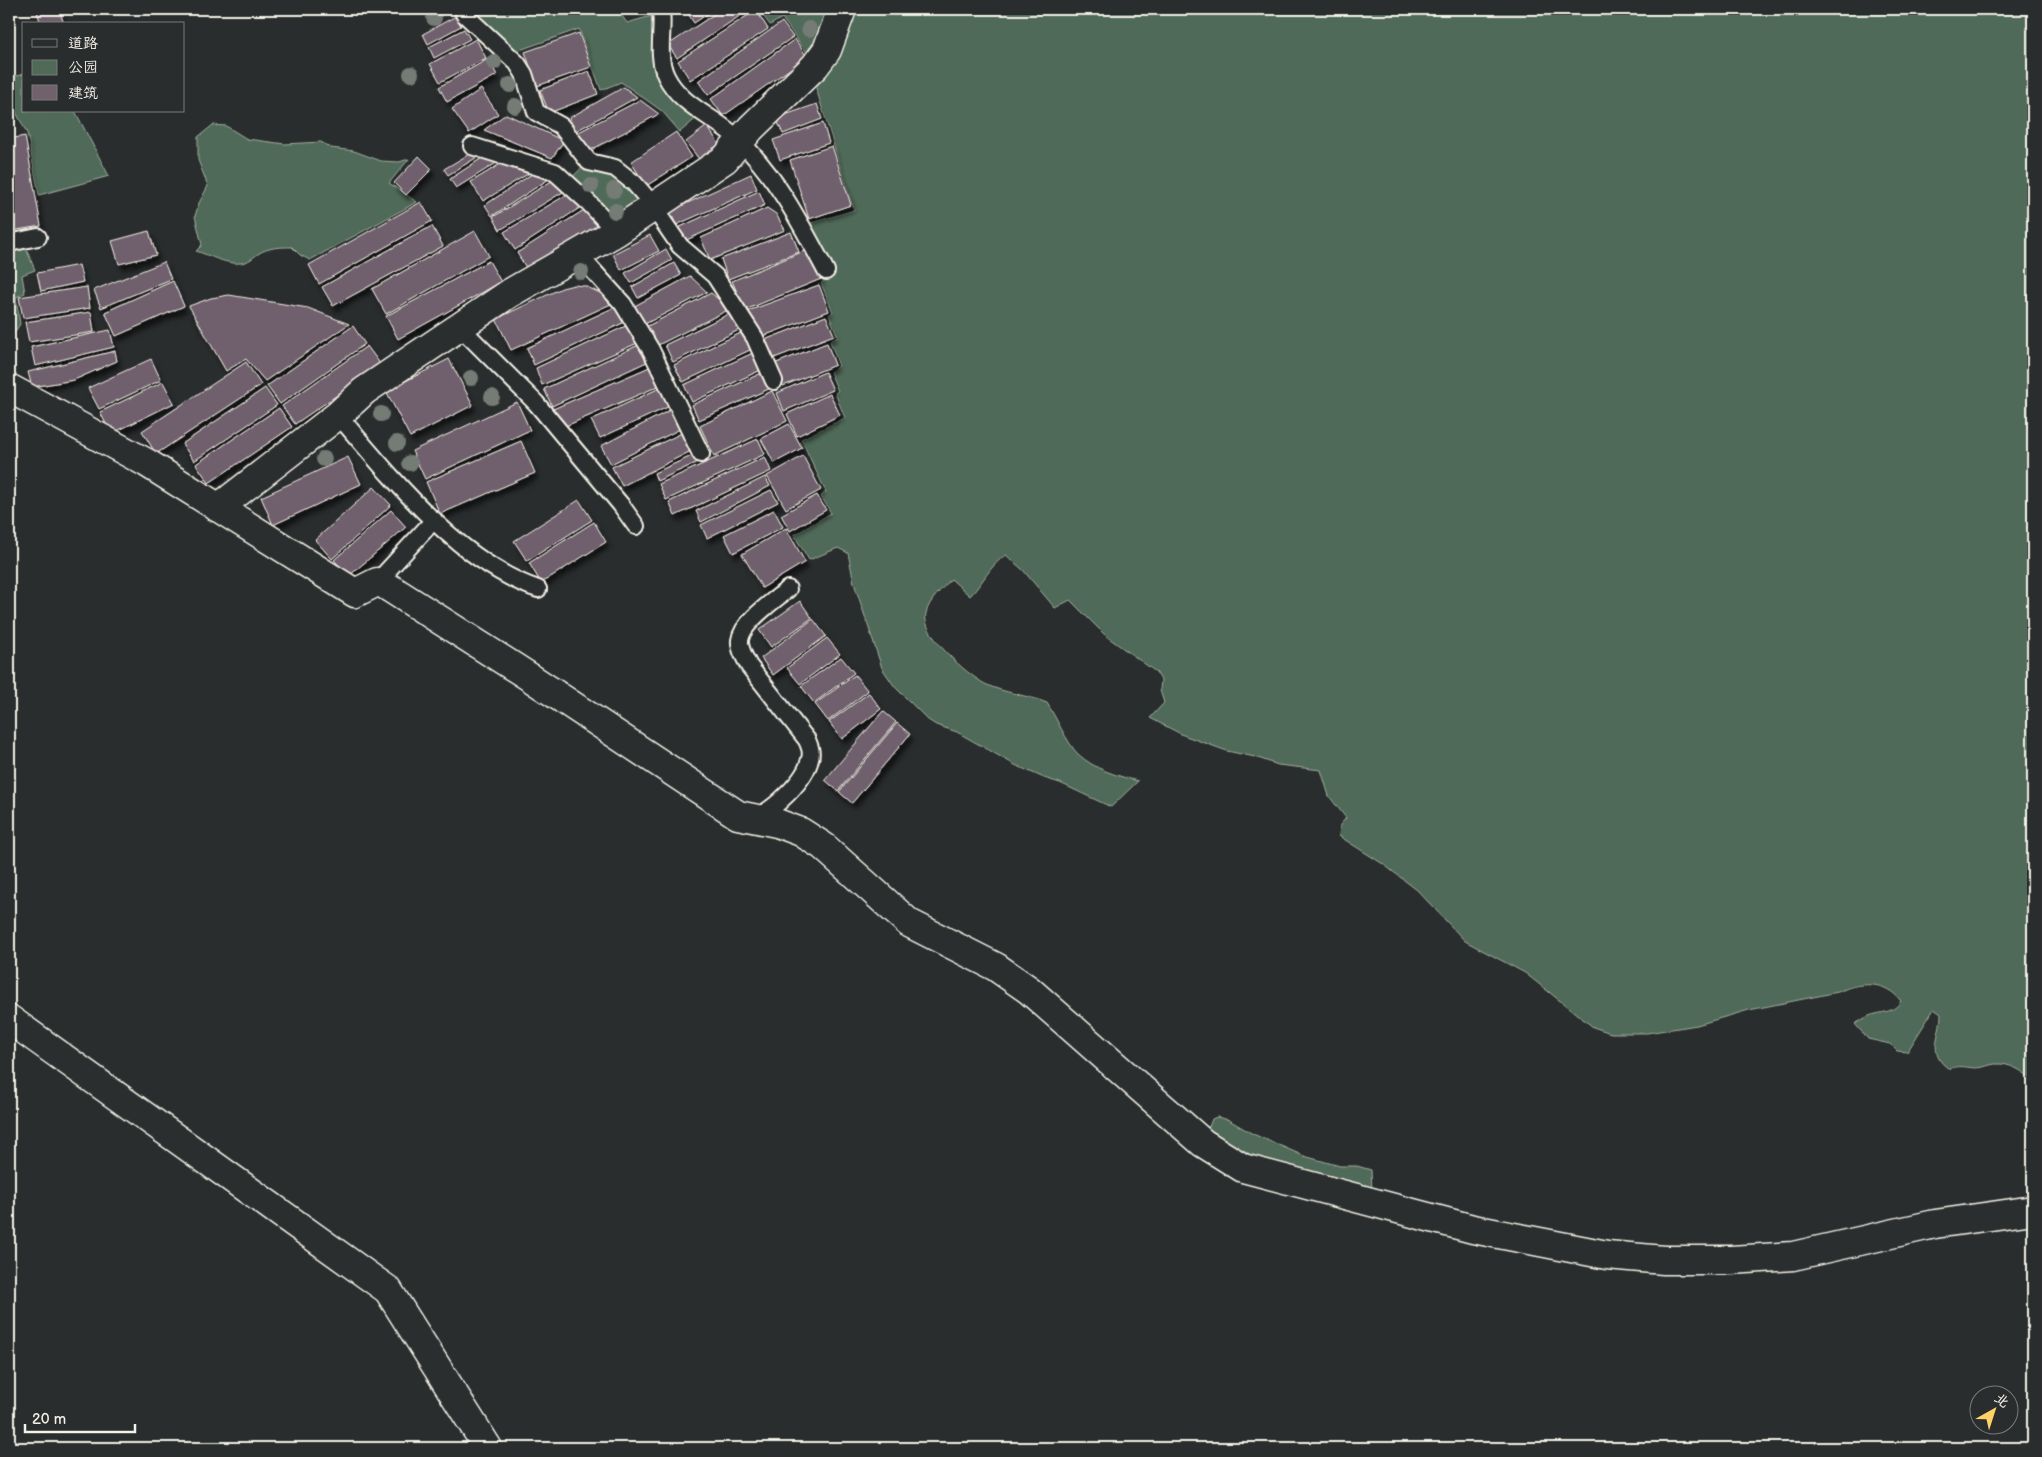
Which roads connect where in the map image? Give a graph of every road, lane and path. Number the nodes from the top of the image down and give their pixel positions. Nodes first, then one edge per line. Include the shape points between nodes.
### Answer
1 (660, 9) edge
2 (842, 9) edge
3 (464, 14) dead end
4 (741, 142) junction
5 (472, 146) dead end
6 (654, 208) junction
7 (616, 232) junction
8 (38, 237) dead end
9 (9, 243) edge
10 (579, 255) junction
11 (826, 271) dead end
12 (461, 328) junction
13 (774, 381) dead end
14 (9, 388) edge
15 (338, 415) junction
16 (702, 454) dead end
17 (218, 508) junction
18 (434, 520) junction
19 (636, 526) dead end
20 (377, 582) junction
21 (538, 589) dead end
22 (788, 589) dead end
23 (754, 818) junction
24 (9, 1020) edge
25 (2033, 1210) edge
26 (488, 1448) edge

1 - 4 lane via 660,51 666,76 694,108
2 - 4 street via 827,50 802,81 764,114
3 - 6 lane via 517,63 524,74 536,112 561,126 588,162 607,165 623,174 642,191
4 - 6 street via 720,163
4 - 11 lane via 794,210
5 - 7 lane via 555,172
6 - 7 street
6 - 13 lane via 680,246 715,276 755,338
7 - 10 street
8 - 9 lane
10 - 12 street via 510,293
10 - 16 lane via 623,304
12 - 15 street via 364,390
12 - 19 lane via 536,403
14 - 17 street via 139,459
15 - 17 street
15 - 18 lane
17 - 20 street via 355,593
18 - 20 lane
18 - 21 lane via 506,576
20 - 23 street via 412,601 738,814
22 - 23 lane via 745,627 740,639 749,666 807,740 810,760 800,779 777,805 768,813
23 - 25 street via 801,832 823,846 909,923 971,952 1022,985 1203,1143 1243,1168 1473,1229 1607,1255 1664,1260 1793,1256 1935,1224
24 - 26 street via 388,1290

